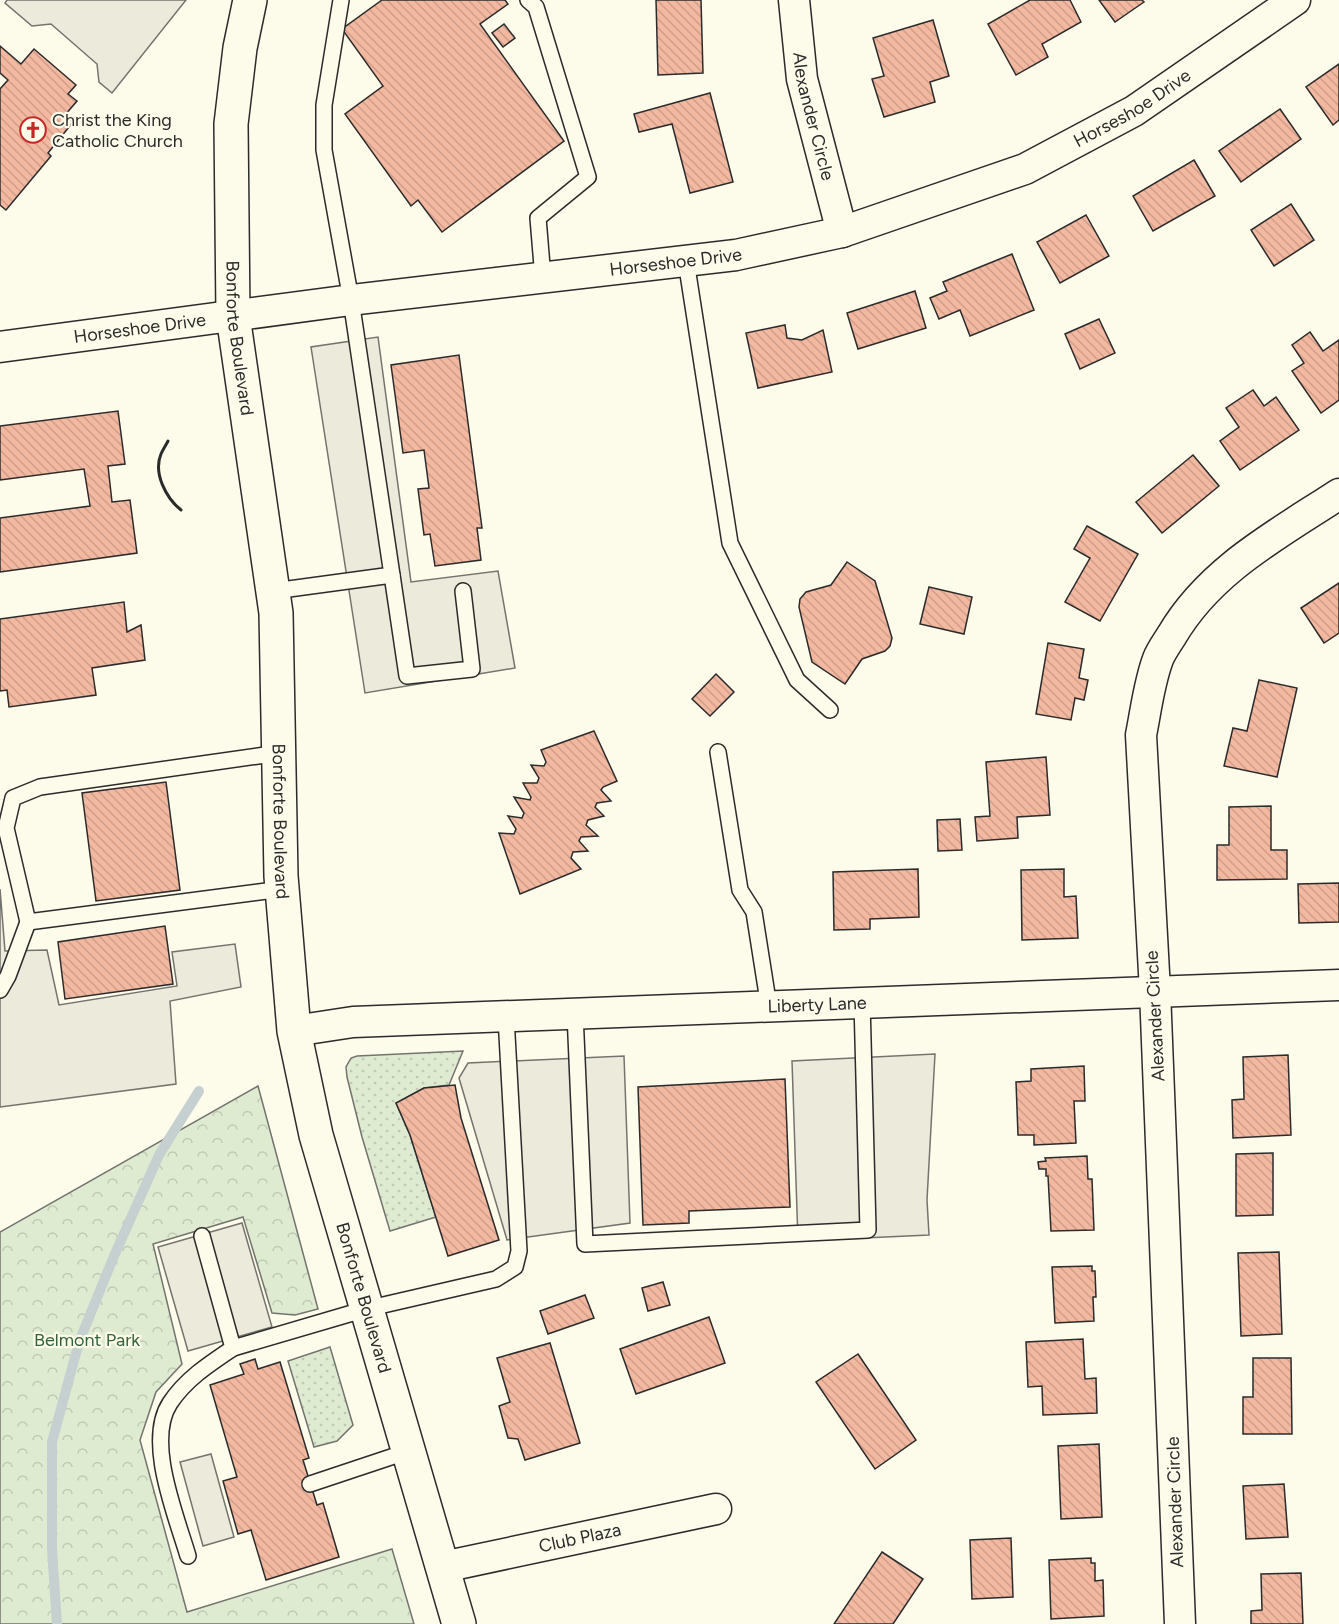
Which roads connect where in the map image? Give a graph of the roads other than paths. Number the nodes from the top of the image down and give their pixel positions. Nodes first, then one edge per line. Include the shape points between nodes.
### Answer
1 (250, 0) edge
2 (341, 0) edge
3 (528, 0) edge
4 (794, 0) edge
5 (1295, 0) edge
6 (842, 232) junction
7 (686, 261) junction
8 (543, 278) junction
9 (351, 300) junction
10 (233, 316) junction
11 (0, 347) edge
12 (1339, 494) edge
13 (392, 575) junction
14 (274, 591) junction
15 (463, 591) dead end
16 (830, 710) dead end
17 (718, 752) dead end
18 (279, 753) junction
19 (282, 889) junction
20 (28, 922) junction
21 (1339, 985) edge
22 (0, 990) edge
23 (1155, 991) junction
24 (862, 1002) junction
25 (769, 1007) junction
26 (575, 1013) junction
27 (506, 1017) junction
28 (294, 1031) junction
29 (202, 1236) dead end
30 (366, 1309) junction
31 (233, 1348) junction
32 (409, 1451) junction
33 (310, 1484) dead end
34 (716, 1509) dead end
35 (188, 1556) dead end
36 (443, 1567) junction
37 (459, 1624) edge
38 (1180, 1624) edge

1 - 10 main road, Bonforte Boulevard via 231,124
2 - 9 lane via 324,105 324,150
3 - 8 lane via 536,7 588,177 538,218
4 - 6 street, Alexander Circle via 802,79
5 - 6 street, Horseshoe Drive via 1134,111 1025,169
6 - 7 street, Horseshoe Drive via 736,255
7 - 8 street, Horseshoe Drive
7 - 16 lane via 730,543 797,680
8 - 9 street, Horseshoe Drive
9 - 10 street, Horseshoe Drive
9 - 13 lane
10 - 11 street, Horseshoe Drive
10 - 14 main road, Bonforte Boulevard
12 - 23 street, Alexander Circle via 1241,557 1181,619 1158,658 1141,735
13 - 14 lane
13 - 15 lane via 407,676 472,669
14 - 18 main road, Bonforte Boulevard
17 - 25 lane via 740,890 754,912
18 - 19 main road, Bonforte Boulevard
18 - 20 lane via 40,787 13,798 6,828
19 - 20 lane
19 - 28 main road, Bonforte Boulevard
20 - 22 lane
21 - 23 street, Liberty Lane
23 - 24 street, Liberty Lane
23 - 38 street, Alexander Circle
24 - 25 street, Liberty Lane
24 - 26 lane via 868,1230 585,1244
25 - 26 street, Liberty Lane
26 - 27 street, Liberty Lane
27 - 28 street, Liberty Lane via 353,1022
27 - 30 lane via 519,1251 515,1267 496,1279
28 - 30 main road, Bonforte Boulevard via 316,1136
29 - 31 lane
30 - 31 lane
30 - 32 main road, Bonforte Boulevard
31 - 35 lane via 202,1369 180,1392 169,1405 161,1430 160,1459
32 - 33 lane
32 - 36 main road, Bonforte Boulevard
34 - 36 street, Club Plaza
36 - 37 main road, Bonforte Boulevard

